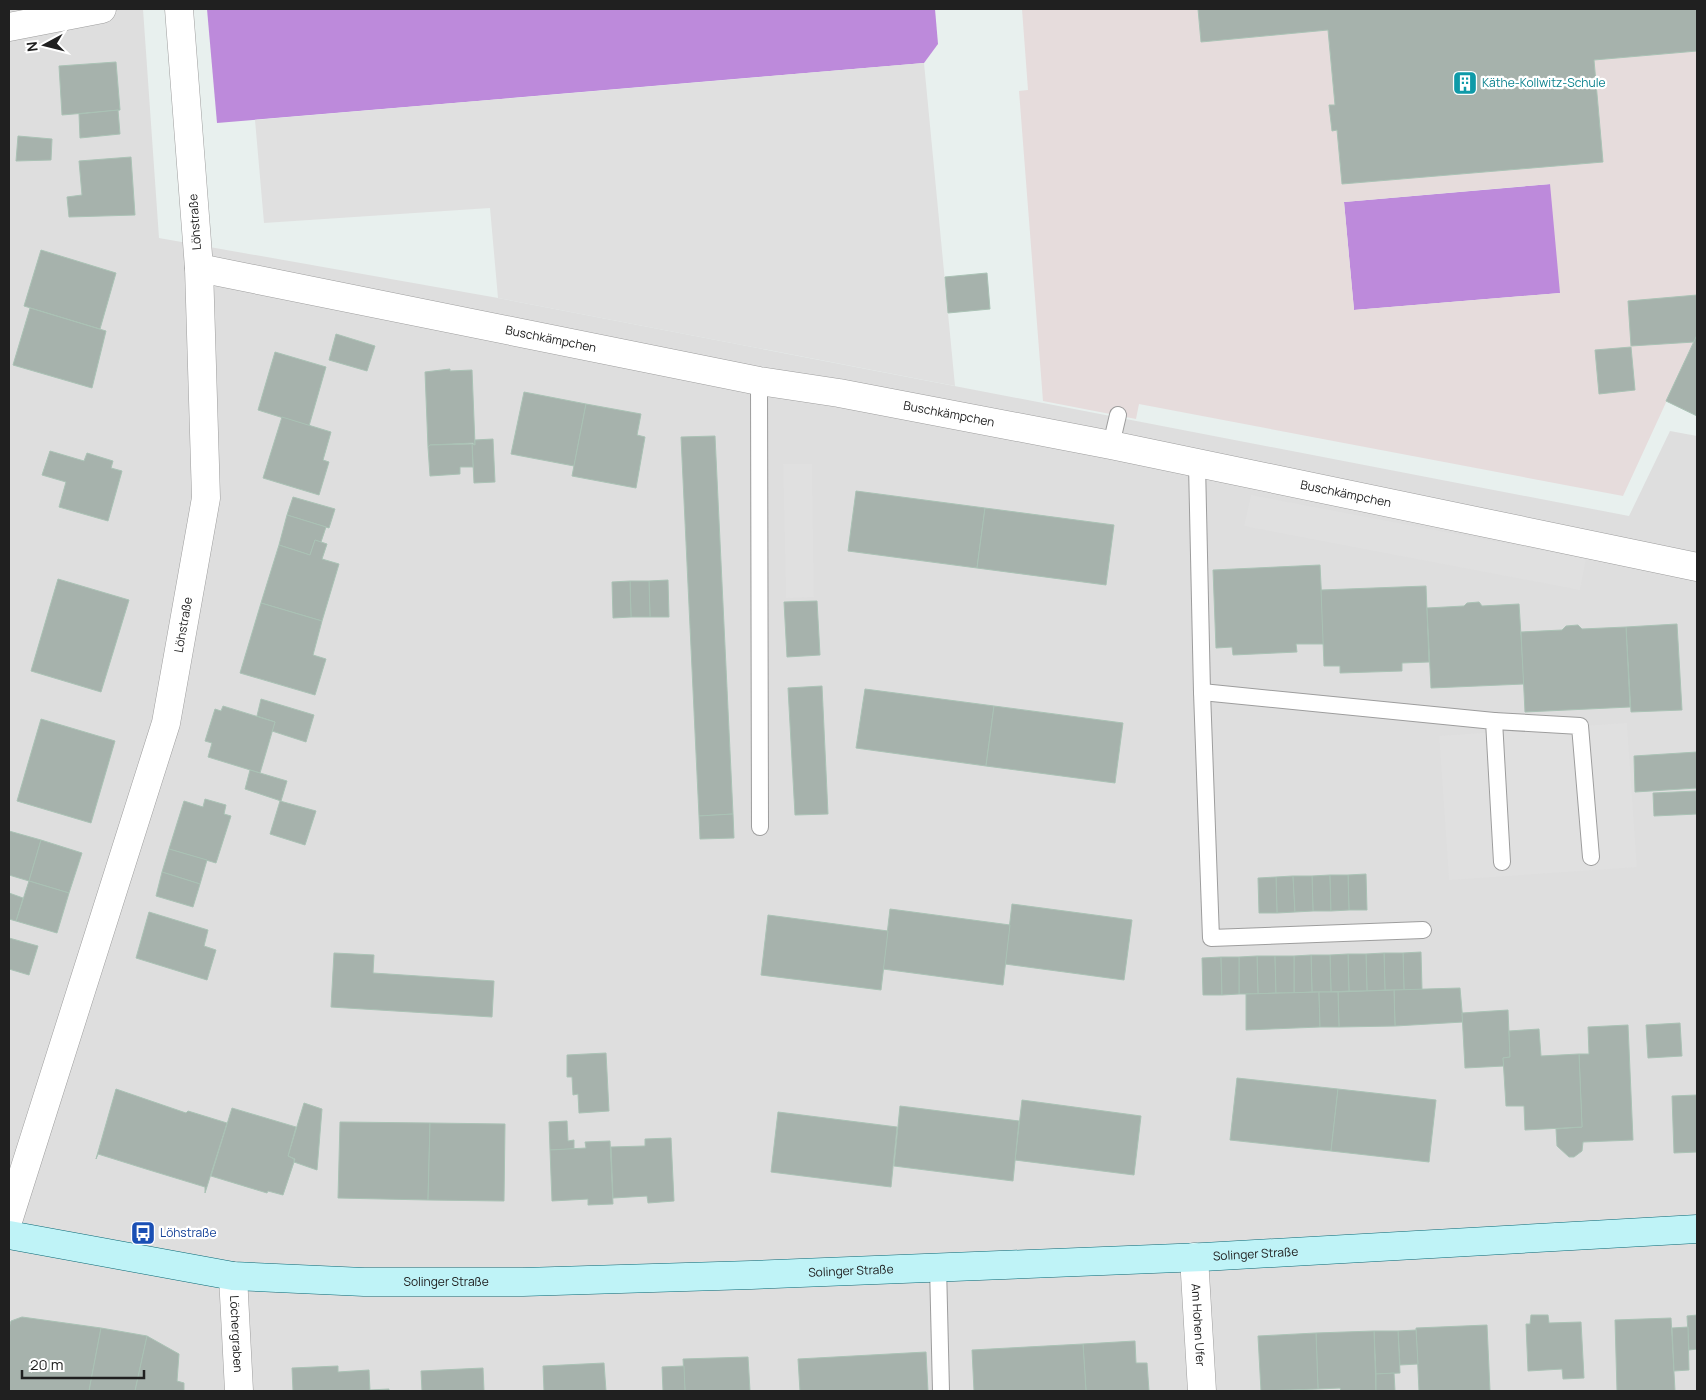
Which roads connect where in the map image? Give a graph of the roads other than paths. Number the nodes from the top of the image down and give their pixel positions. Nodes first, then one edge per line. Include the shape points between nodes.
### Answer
1 (102, 9) edge
2 (179, 9) edge
3 (9, 27) edge
4 (199, 268) junction
5 (759, 381) junction
6 (1118, 415) dead end
7 (1111, 445) junction
8 (1197, 464) junction
9 (1697, 566) edge
10 (1202, 692) junction
11 (1494, 721) junction
12 (760, 827) dead end
13 (1591, 858) dead end
14 (1502, 862) dead end
15 (1423, 930) dead end
16 (9, 1218) edge
17 (1697, 1229) edge
18 (9, 1235) edge
19 (1194, 1257) junction
20 (938, 1266) junction
21 (233, 1276) junction
22 (239, 1391) edge
23 (941, 1391) edge
24 (1202, 1391) edge

1 - 3 street
2 - 4 street, Löhstraße
4 - 5 street, Buschkämpchen
4 - 16 street, Löhstraße via 206,498 166,723
5 - 7 street, Buschkämpchen via 839,393
5 - 12 lane
6 - 7 lane
7 - 8 street, Buschkämpchen
8 - 9 street, Buschkämpchen
8 - 10 lane
10 - 11 lane
10 - 15 lane via 1211,938
11 - 13 lane via 1580,726
11 - 14 lane
17 - 19 main road, Solinger Straße
18 - 21 main road, Solinger Straße
19 - 20 main road, Solinger Straße
19 - 24 street, Am Hohen Ufer
20 - 21 main road, Solinger Straße via 751,1276 523,1282 364,1282
20 - 23 lane
21 - 22 street, Löchergraben

